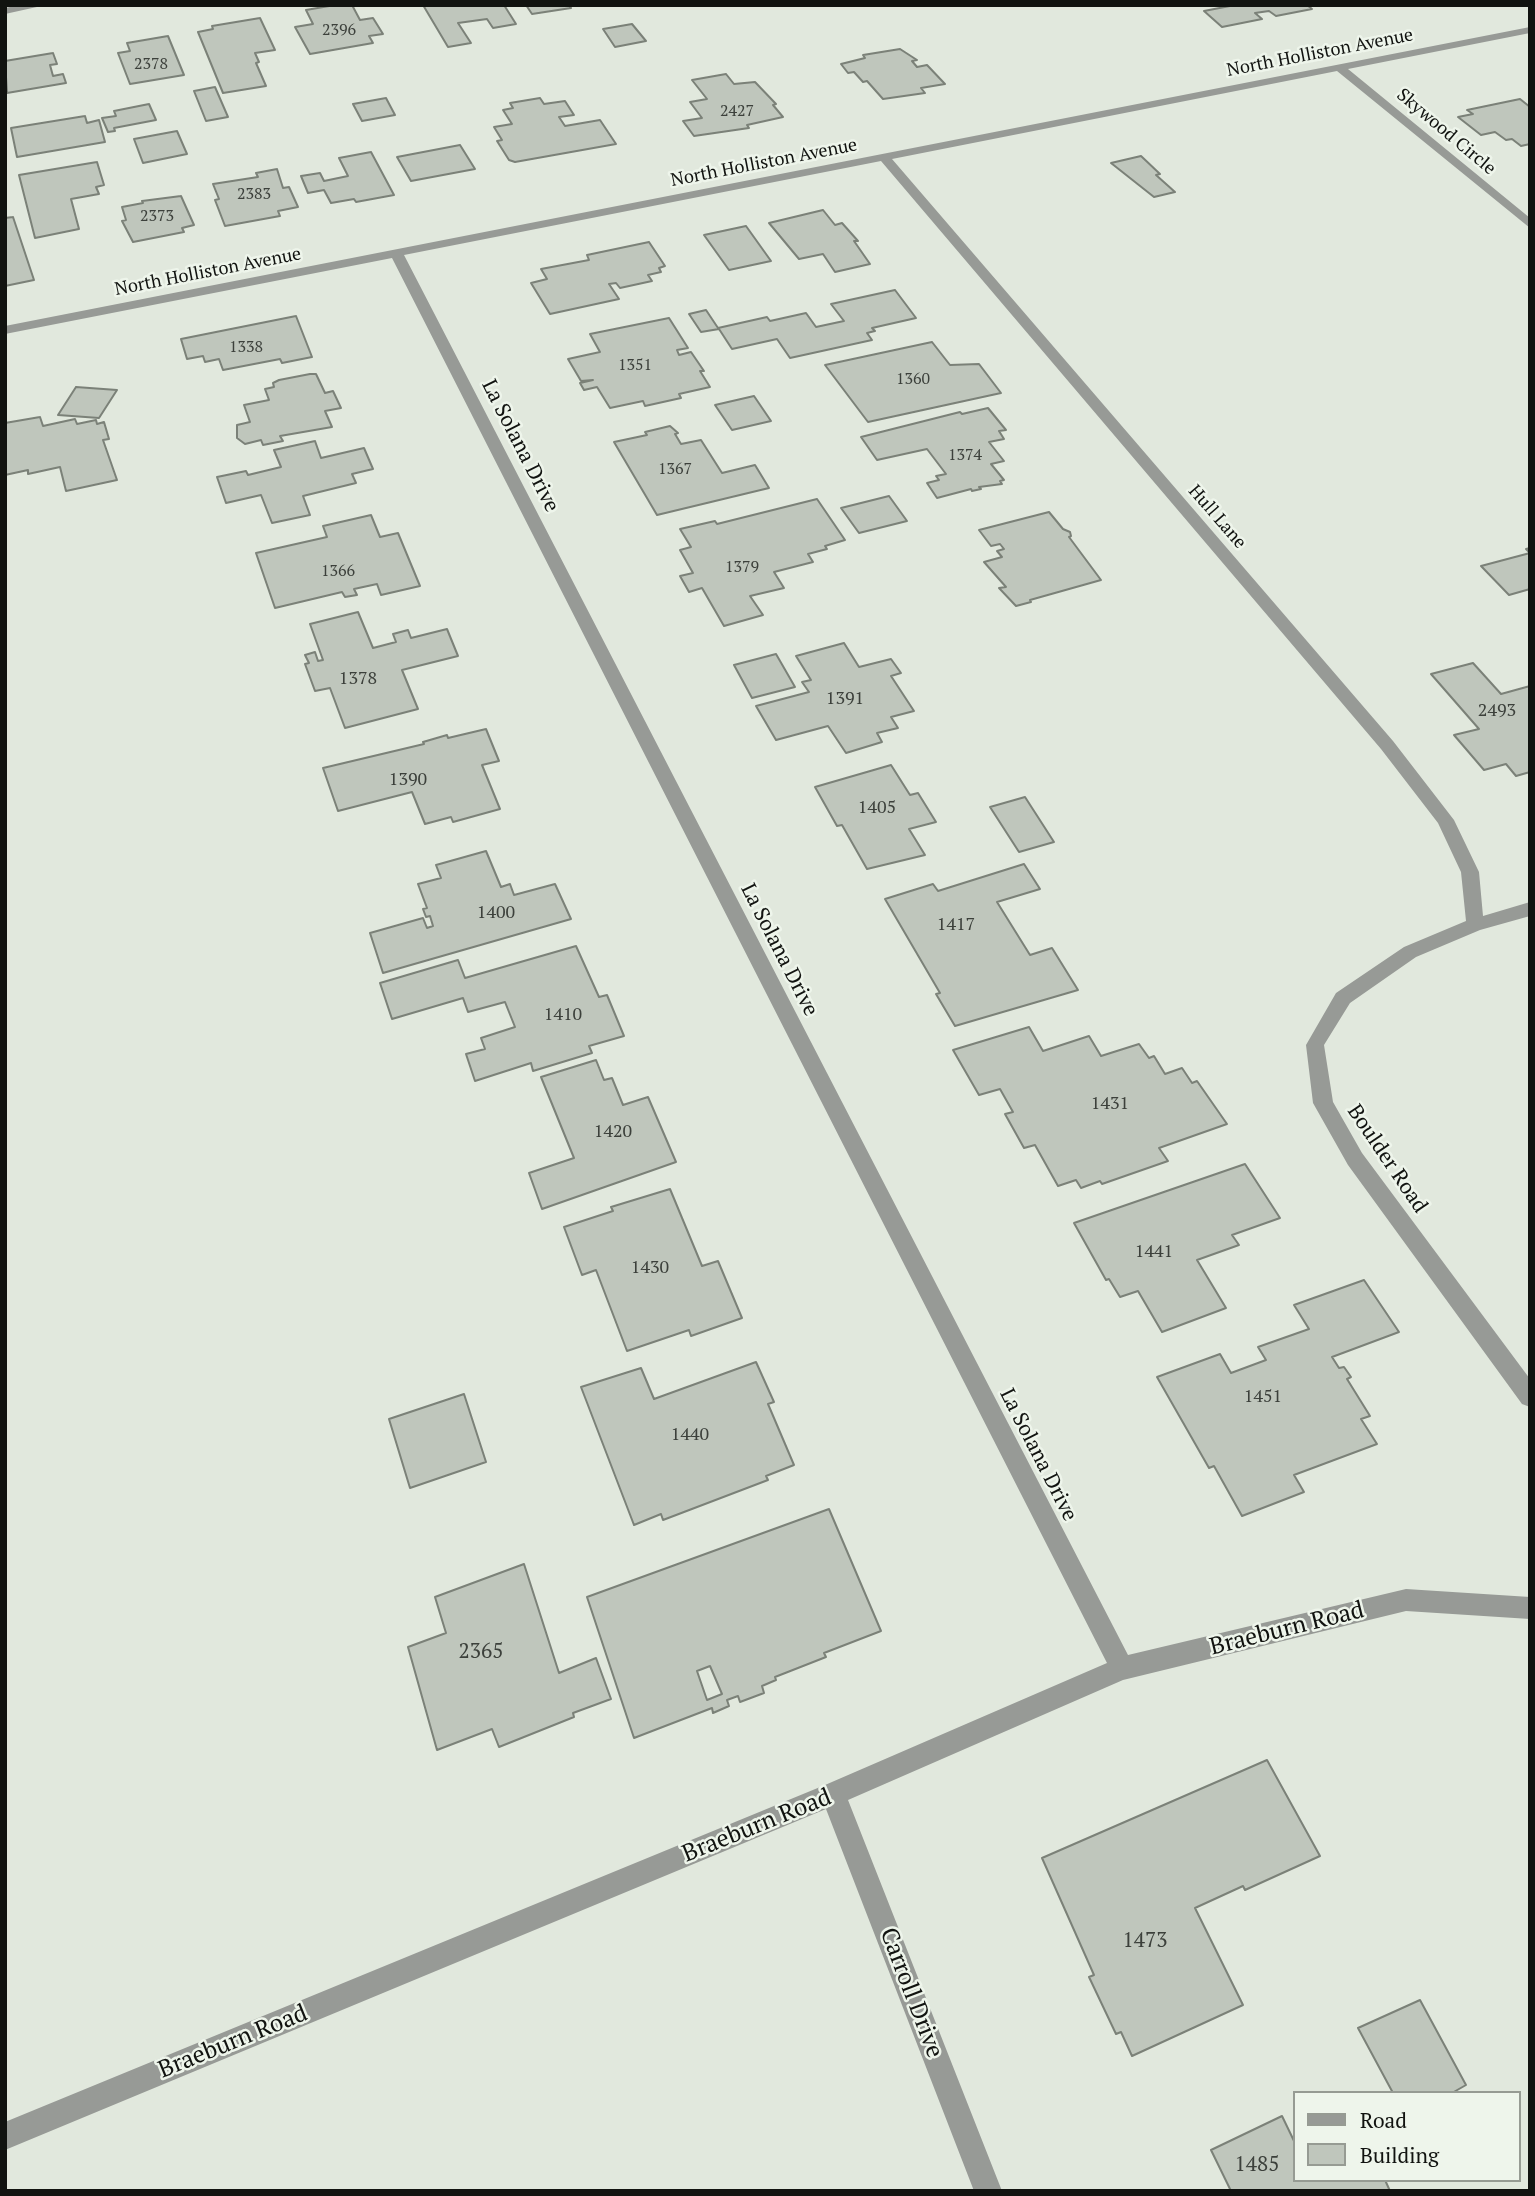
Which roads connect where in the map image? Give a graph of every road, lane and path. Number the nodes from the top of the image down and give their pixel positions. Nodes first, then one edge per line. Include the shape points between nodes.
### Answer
1 (41, 5) edge
2 (5, 11) edge
3 (1530, 30) edge
4 (1339, 67) junction
5 (884, 157) junction
6 (1530, 224) edge
7 (396, 253) junction
8 (5, 330) edge
9 (1530, 909) edge
10 (1475, 925) junction
11 (1530, 1397) edge
12 (1530, 1608) edge
13 (1122, 1668) junction
14 (833, 1794) junction
15 (5, 2136) edge
16 (988, 2191) edge

1 - 2 street
3 - 4 street, North Holliston Avenue
4 - 5 street, North Holliston Avenue
4 - 6 street, Skywood Circle
5 - 7 street, North Holliston Avenue
5 - 10 street, Hull Lane via 1387,745 1445,820 1469,872
7 - 8 street, North Holliston Avenue
7 - 13 street, La Solana Drive
9 - 10 street, Boulder Road
10 - 11 street, Boulder Road via 1410,952 1343,998 1315,1045 1323,1103 1355,1159
12 - 13 street, Braeburn Road via 1406,1600
13 - 14 street, Braeburn Road
14 - 15 street, Braeburn Road
14 - 16 street, Carroll Drive

